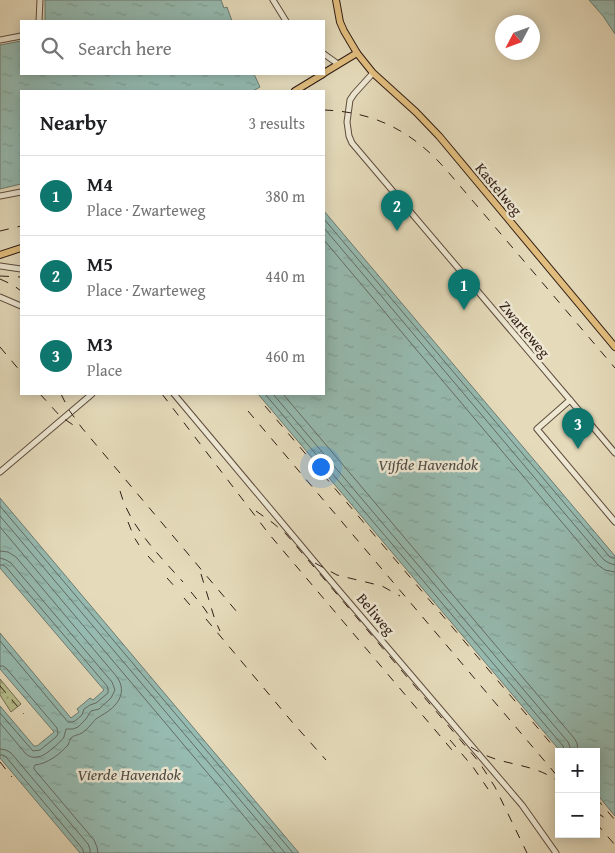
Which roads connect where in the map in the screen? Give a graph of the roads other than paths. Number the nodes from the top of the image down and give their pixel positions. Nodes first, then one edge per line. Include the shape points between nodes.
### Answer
1 (40, 0) edge
2 (273, 0) edge
3 (336, 0) edge
4 (39, 20) edge
5 (285, 20) edge
6 (20, 36) edge
7 (0, 40) edge
8 (358, 53) junction
9 (325, 55) edge
10 (338, 64) junction
11 (325, 73) edge
12 (373, 73) junction
13 (321, 75) edge
14 (297, 90) edge
15 (20, 192) edge
16 (0, 196) edge
17 (20, 248) edge
18 (0, 255) edge
19 (0, 266) edge
20 (20, 269) edge
21 (0, 297) edge
22 (20, 306) edge
23 (615, 347) edge
24 (91, 395) edge
25 (175, 395) edge
26 (570, 400) junction
27 (615, 453) edge
28 (0, 472) edge
29 (615, 522) edge
30 (556, 853) edge

1 - 4 street
2 - 5 street
3 - 8 main road, Kastelweg via 340,22
6 - 7 street
8 - 10 main road
8 - 12 main road, Kastelweg
9 - 10 street
10 - 11 main road
12 - 23 main road, Kastelweg via 439,136
12 - 26 street, Zwarteweg via 350,100 346,122 352,143
13 - 14 main road
15 - 16 street
17 - 18 main road
19 - 20 street
21 - 22 street
24 - 28 street
25 - 30 street, Beliweg via 522,805
26 - 27 street, Zwarteweg
26 - 29 street via 536,429

